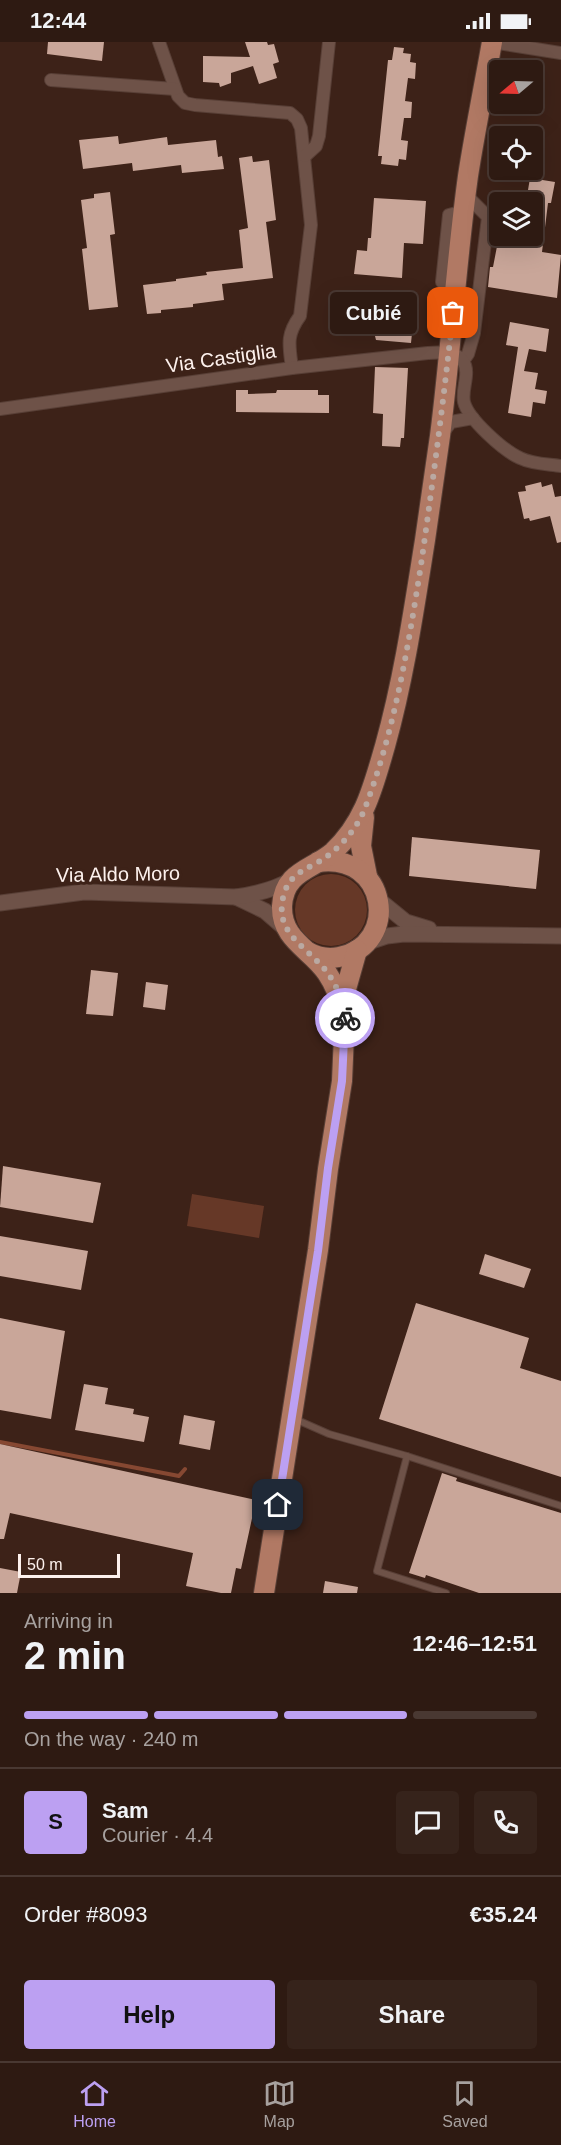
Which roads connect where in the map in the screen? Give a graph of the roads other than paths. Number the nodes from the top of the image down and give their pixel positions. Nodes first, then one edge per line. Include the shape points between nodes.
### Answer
1 (159, 42) edge
2 (329, 42) edge
3 (492, 42) edge
4 (561, 53) edge
5 (51, 80) dead end
6 (175, 88) junction
7 (305, 156) junction
8 (465, 203) junction
9 (456, 357) junction
10 (292, 368) junction
11 (0, 409) edge
12 (473, 418) junction
13 (440, 435) junction
14 (561, 466) edge
15 (364, 810) junction
16 (318, 862) junction
17 (367, 876) junction
18 (291, 880) junction
19 (236, 897) junction
20 (378, 900) junction
21 (0, 903) edge
22 (286, 930) junction
23 (450, 935) junction
24 (561, 936) edge
25 (362, 946) junction
26 (302, 949) junction
27 (345, 1016) junction
28 (292, 1418) junction
29 (407, 1456) junction
30 (561, 1506) edge
31 (264, 1593) edge
32 (446, 1593) edge

1 - 6 street
2 - 7 street via 319,135 316,146
3 - 4 street
3 - 8 main road
5 - 6 street
6 - 7 street via 185,103 290,113 301,128
7 - 10 street via 311,225 300,316 289,336
8 - 9 main road via 455,292
8 - 9 street via 488,217 474,333 468,354
9 - 10 street, Via Castiglia via 428,352
9 - 12 street via 466,371 464,404
9 - 13 main road
10 - 11 street, Via Castiglia
12 - 13 street via 452,422
12 - 14 street via 517,457
13 - 15 main road via 400,686
15 - 16 main road via 354,830
15 - 17 main road via 361,846
16 - 17 main road via 344,862
16 - 18 main road
17 - 20 main road
18 - 19 street, Via Aldo Moro
18 - 22 main road via 282,904
19 - 21 street, Via Aldo Moro via 84,892
19 - 22 street, Via Aldo Moro via 266,911
20 - 23 street via 406,922
20 - 25 main road via 375,930
22 - 26 main road
23 - 24 street
23 - 25 street via 387,936
25 - 26 main road via 336,958 324,958
25 - 27 main road via 349,976
26 - 27 main road via 334,983
27 - 28 main road via 342,1081
28 - 29 lane via 329,1434
28 - 31 main road
29 - 30 lane
29 - 32 lane via 376,1571

